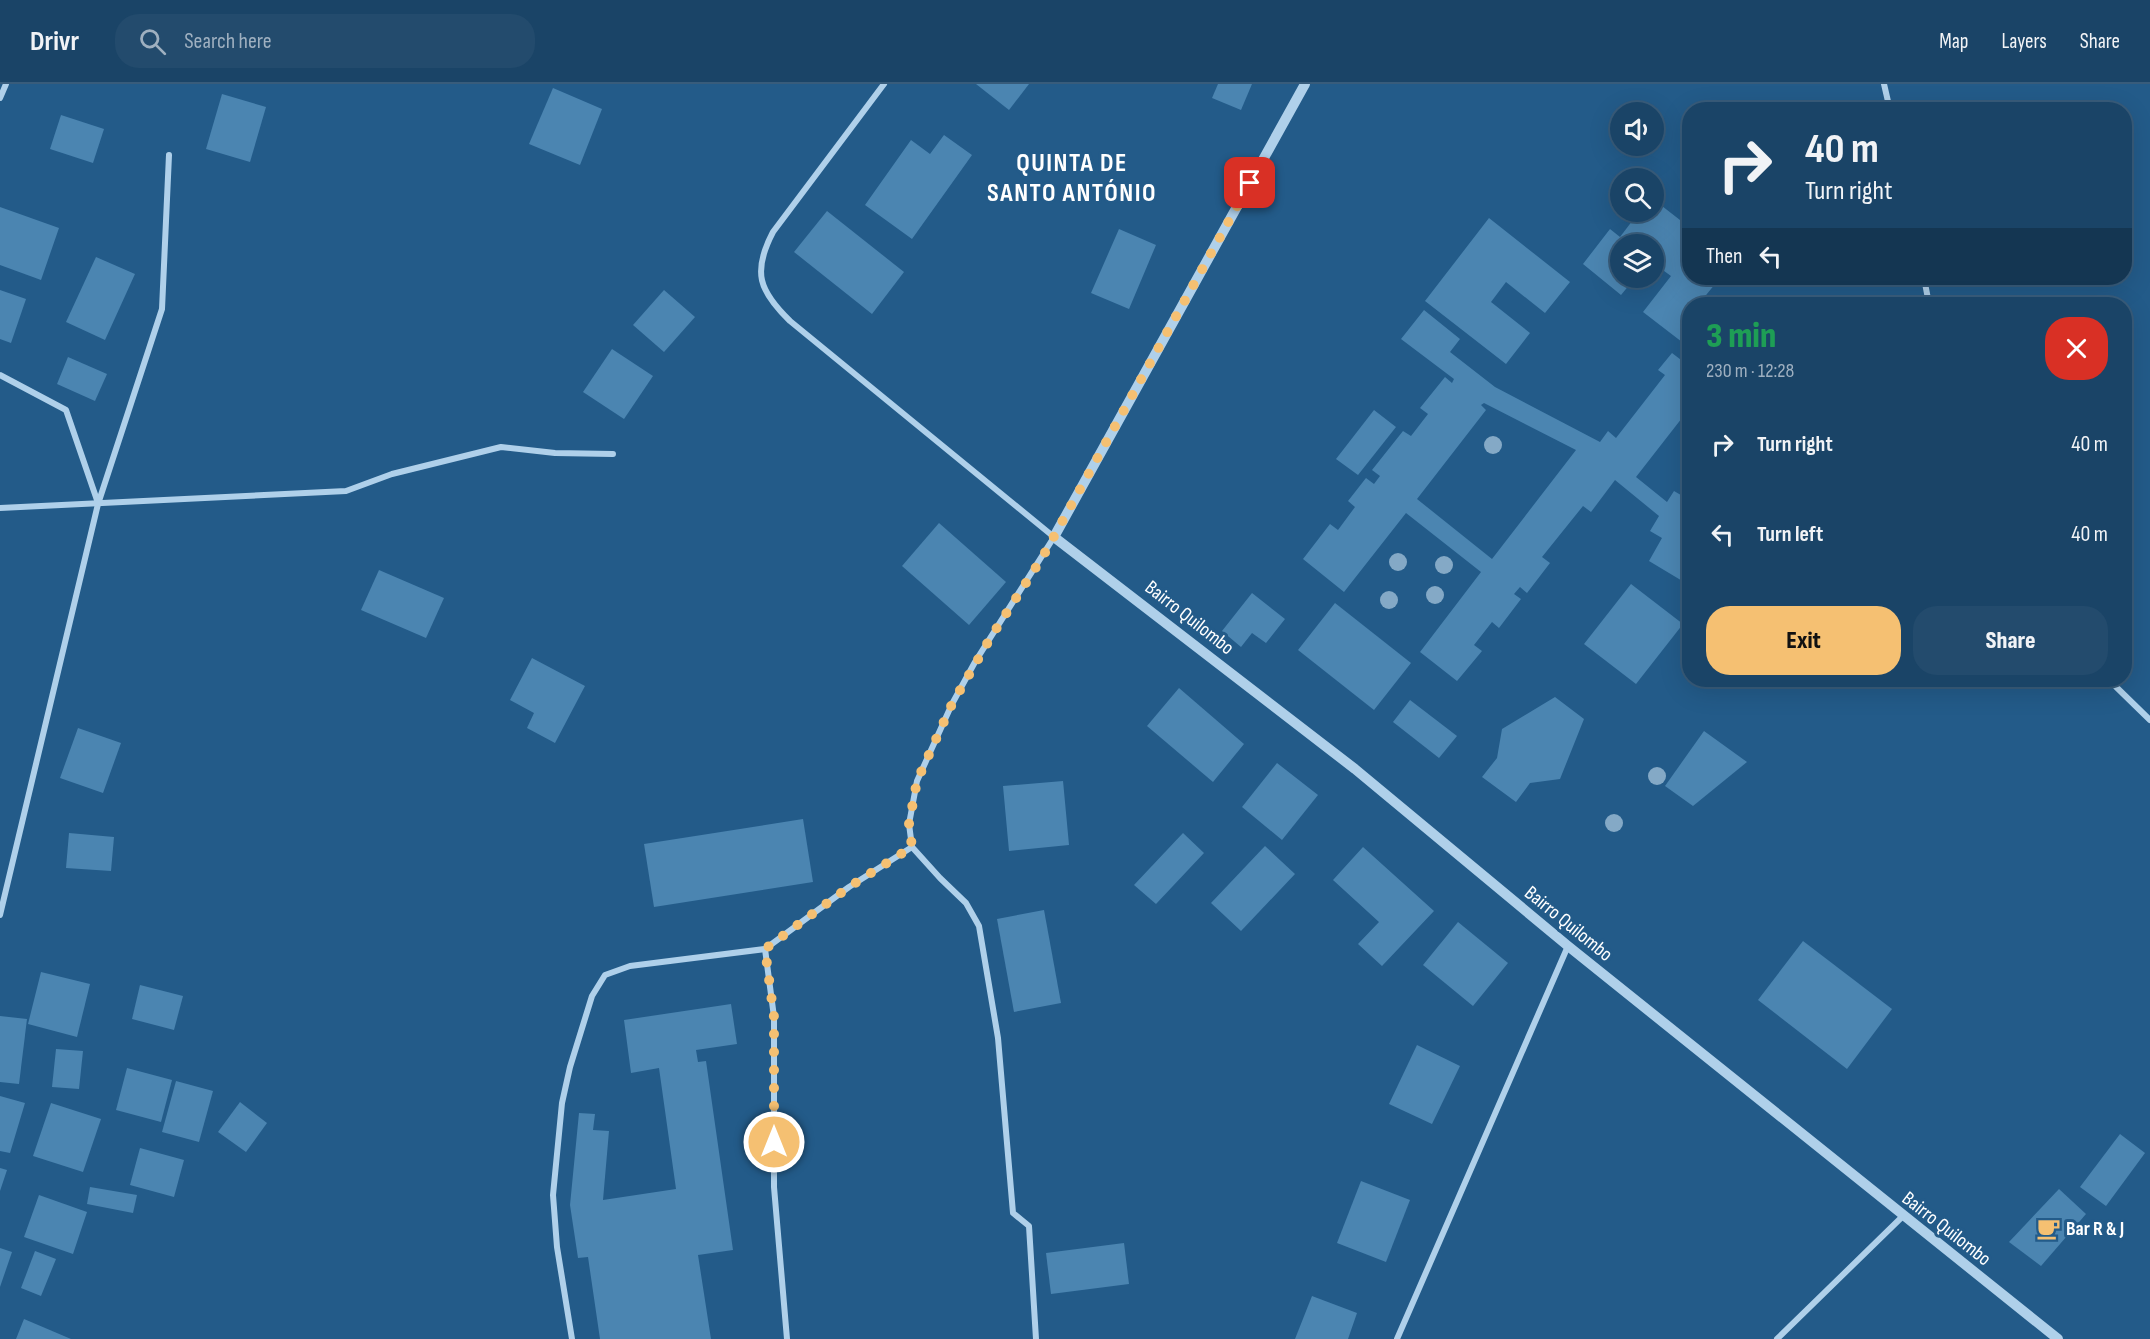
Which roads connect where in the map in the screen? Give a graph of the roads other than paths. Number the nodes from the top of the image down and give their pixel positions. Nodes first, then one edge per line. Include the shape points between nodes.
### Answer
1 (6, 84) edge
2 (884, 84) edge
3 (1305, 84) edge
4 (1884, 84) edge
5 (0, 98) edge
6 (1888, 102) edge
7 (169, 155) dead end
8 (0, 375) edge
9 (613, 454) dead end
10 (98, 504) junction
11 (0, 508) edge
12 (1054, 537) junction
13 (2116, 687) edge
14 (2150, 720) edge
15 (912, 847) junction
16 (0, 915) edge
17 (1568, 946) junction
18 (765, 949) junction
19 (1903, 1216) junction
20 (572, 1339) edge
21 (787, 1339) edge
22 (1036, 1339) edge
23 (1397, 1339) edge
24 (1777, 1339) edge
25 (2058, 1339) edge

1 - 5 street
2 - 12 street via 773,232 762,263 764,289 790,321
3 - 12 street
4 - 6 street
7 - 10 street via 162,309
8 - 10 street via 66,410
9 - 10 street via 501,447 392,474 346,491
10 - 11 street
10 - 16 street
12 - 15 street via 975,662 933,743 917,781 909,824
12 - 17 street, Bairro Quilombo via 1355,769
13 - 14 street
15 - 18 street via 849,887
15 - 22 street via 966,903 979,926 998,1038 1013,1213 1029,1226
17 - 19 street, Bairro Quilombo
17 - 23 street
18 - 20 street via 630,966 605,975 592,996 562,1103 553,1195
18 - 21 street via 774,1017 774,1187
19 - 24 street
19 - 25 street, Bairro Quilombo

